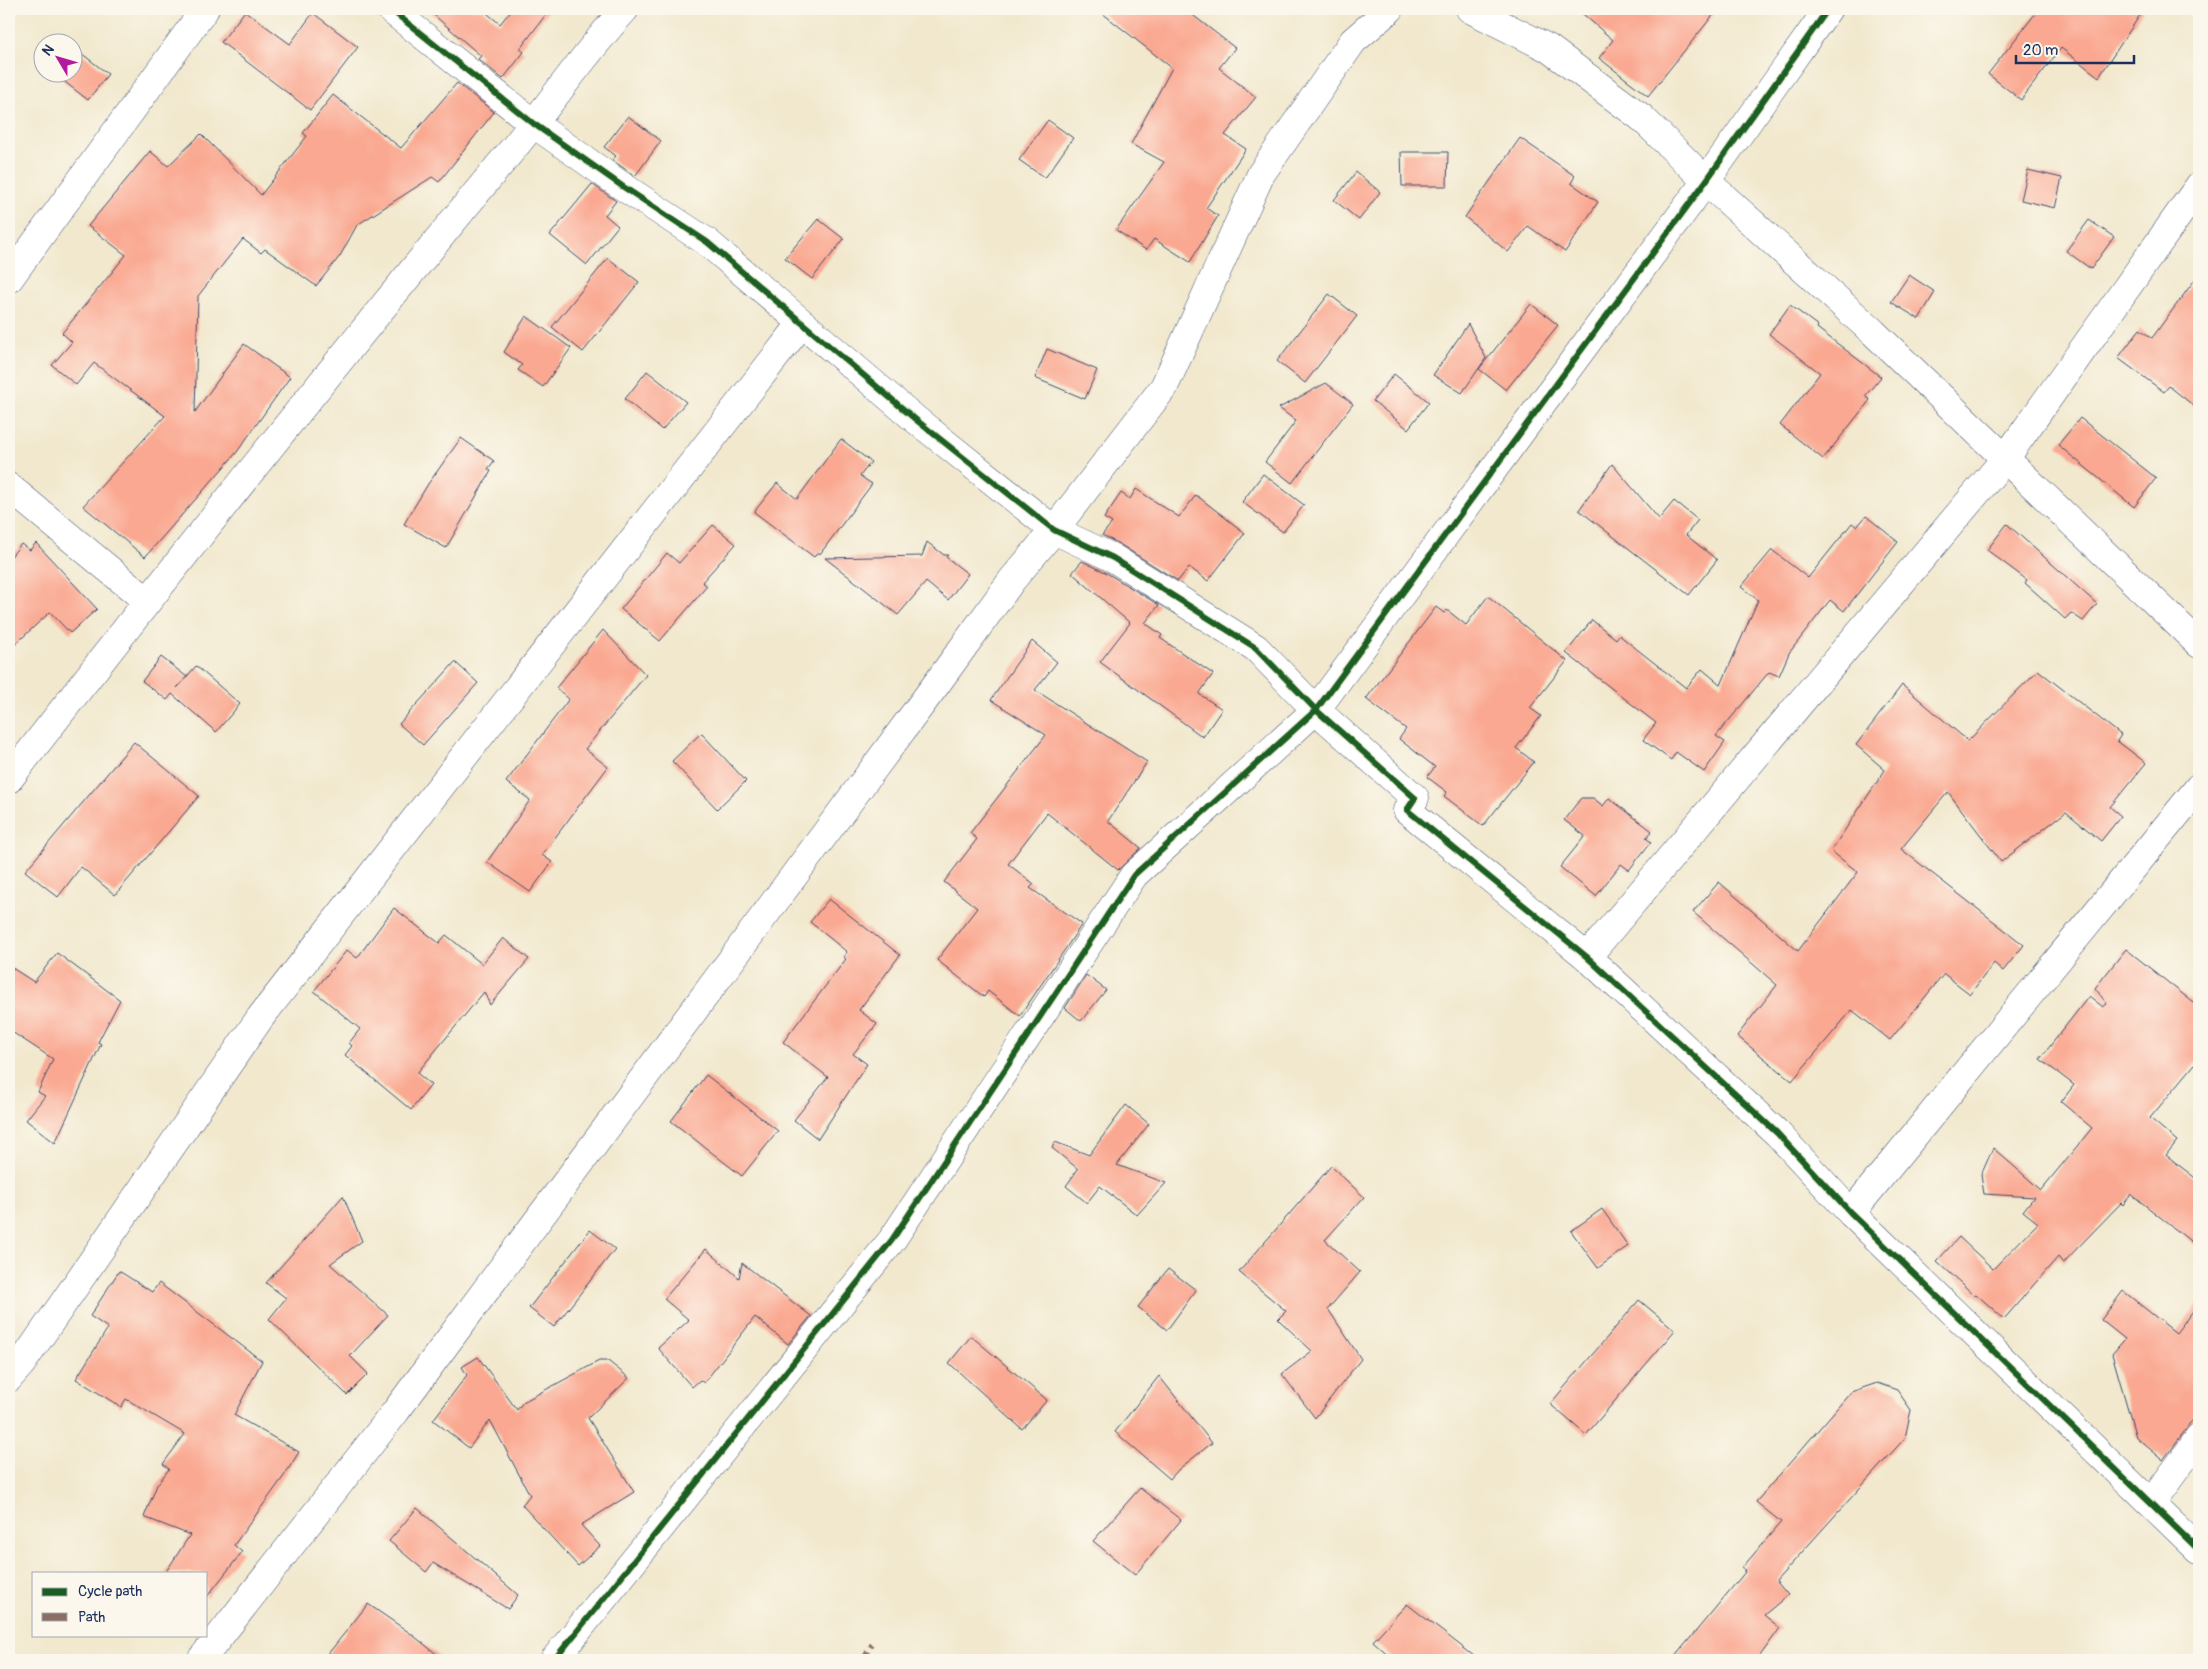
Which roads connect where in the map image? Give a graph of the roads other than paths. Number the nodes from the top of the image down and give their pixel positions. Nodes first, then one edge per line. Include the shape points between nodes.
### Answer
1 (205, 9) edge
2 (390, 9) edge
3 (625, 9) edge
4 (1390, 9) edge
5 (1470, 9) edge
6 (1828, 9) edge
7 (534, 124) junction
8 (1706, 181) junction
9 (2199, 186) edge
10 (9, 279) edge
11 (802, 323) junction
12 (2005, 459) junction
13 (9, 487) edge
14 (1054, 530) junction
15 (146, 600) junction
16 (2199, 644) edge
17 (1316, 710) junction
18 (9, 779) edge
19 (2199, 787) edge
20 (1587, 957) junction
21 (1852, 1213) junction
22 (9, 1378) edge
23 (2199, 1438) edge
24 (2151, 1504) junction
25 (2199, 1550) edge
26 (201, 1660) edge
27 (554, 1660) edge

1 - 10 street
2 - 7 street
3 - 7 street
4 - 14 street via 1353,41 1261,174 1164,387
5 - 8 street via 1548,48 1642,118
6 - 8 street
7 - 11 street via 707,242
7 - 15 street via 395,290
8 - 12 street via 1873,332
8 - 17 street
9 - 12 street
11 - 14 street
11 - 22 street via 260,1018
12 - 16 street
12 - 20 street
13 - 15 street
14 - 17 street via 1113,558 1256,648
14 - 26 street via 1012,580 396,1411
15 - 18 street
17 - 20 street via 1415,798 1407,810
17 - 27 street via 1134,875 892,1240
19 - 21 street
20 - 21 street via 1777,1133
21 - 24 street
23 - 24 street
24 - 25 street

